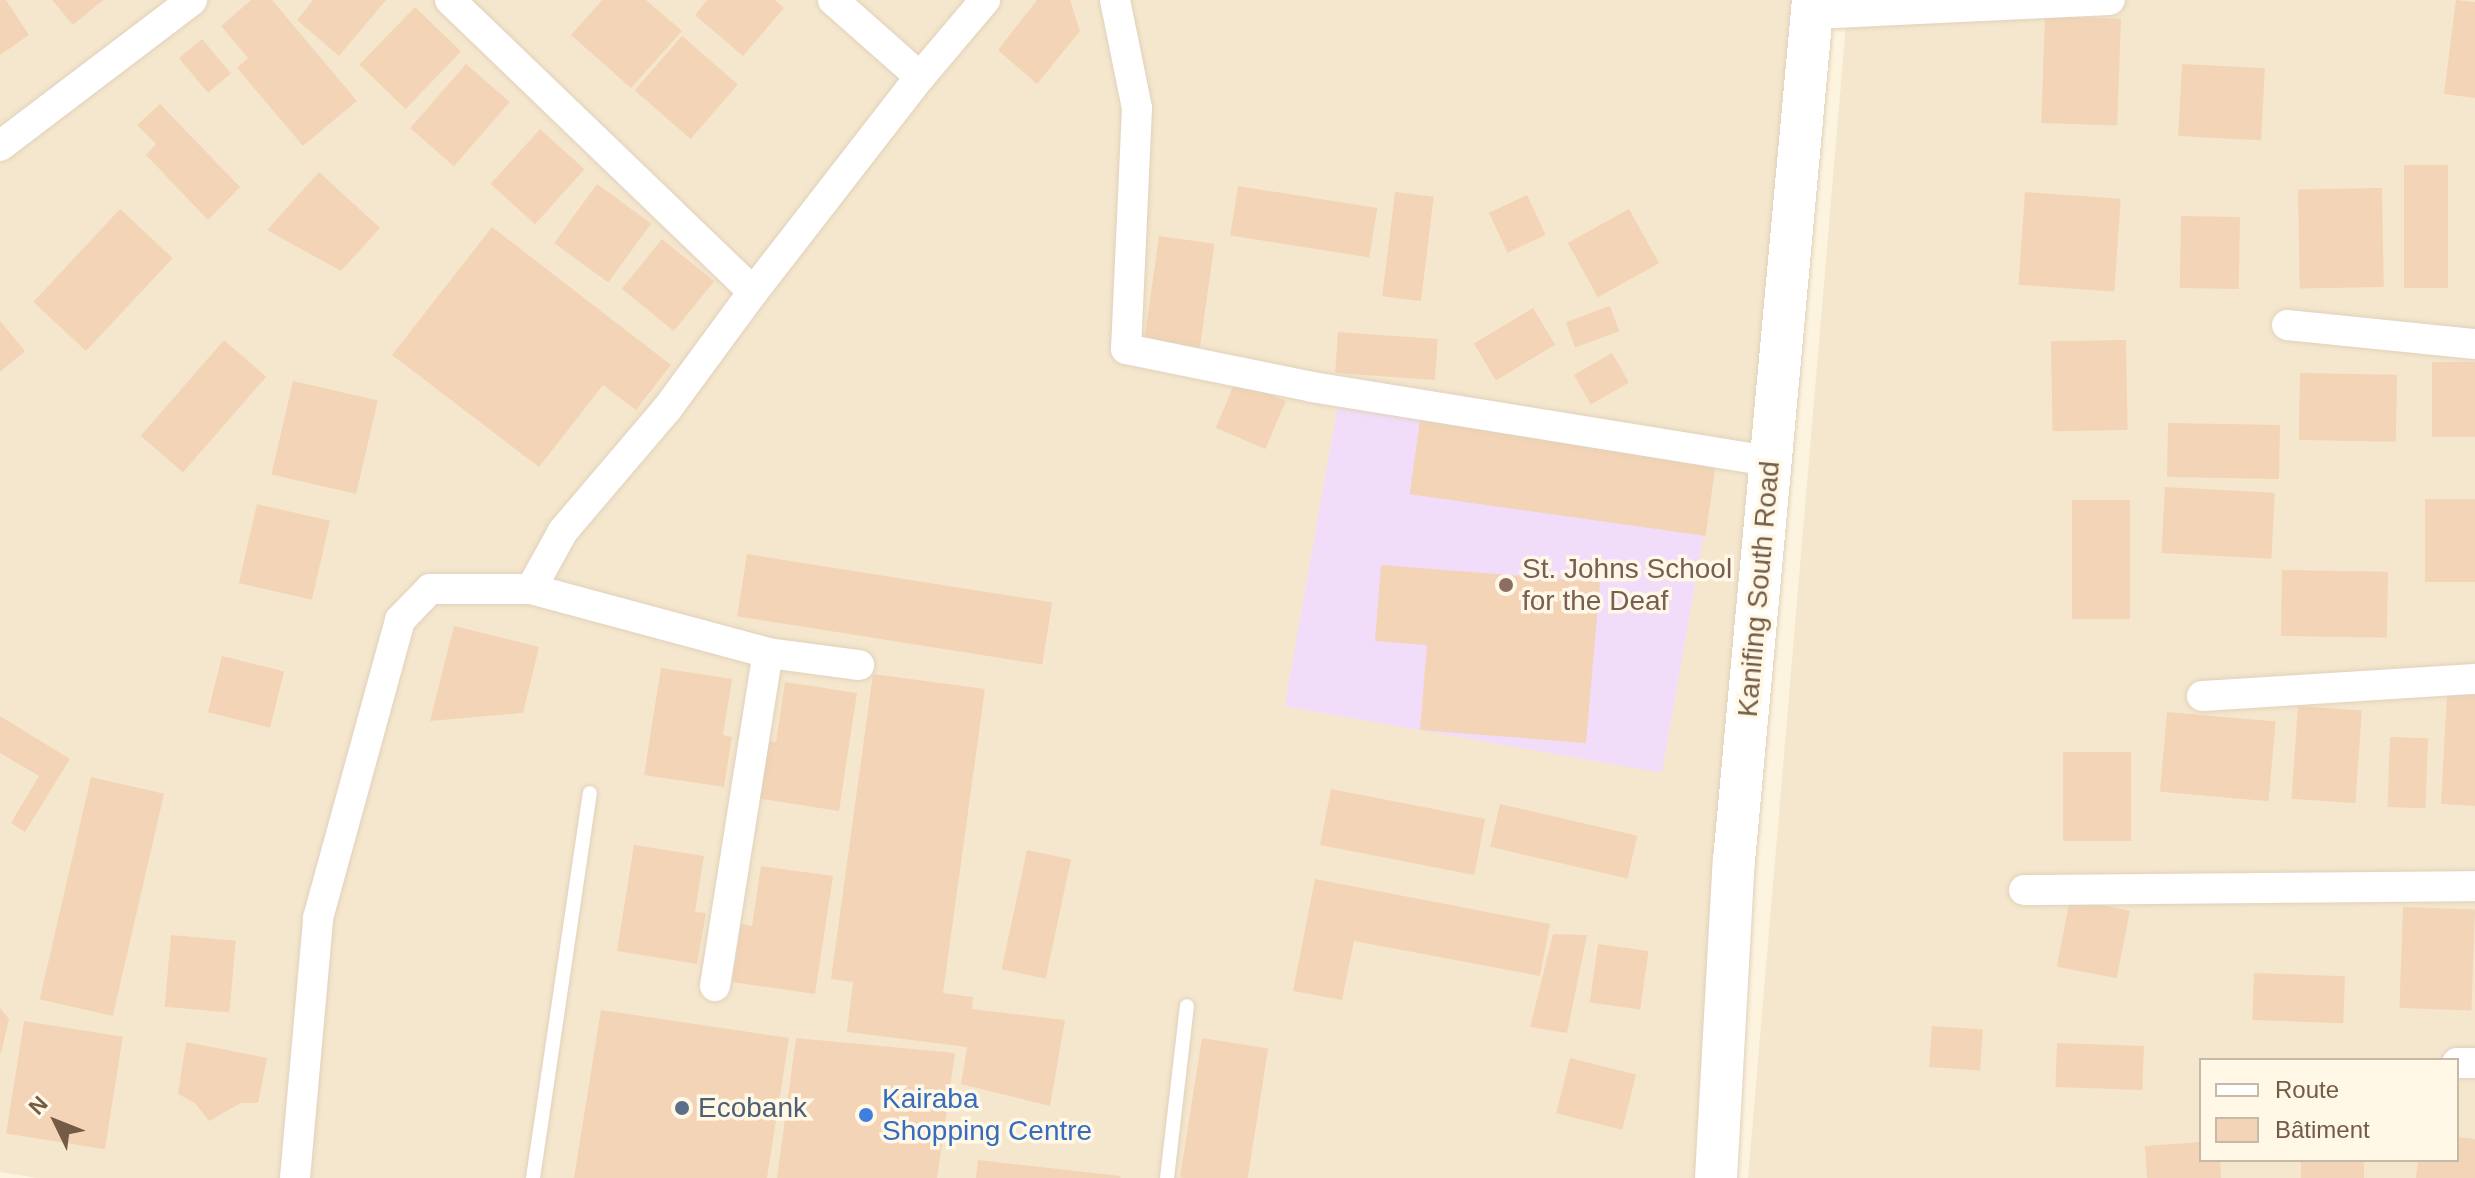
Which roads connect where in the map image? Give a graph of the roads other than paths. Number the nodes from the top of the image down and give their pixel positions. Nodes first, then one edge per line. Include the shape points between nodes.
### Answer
1 (192, 0) edge
2 (450, 0) edge
3 (833, 0) edge
4 (985, 0) edge
5 (1115, 0) edge
6 (2110, 0) edge
7 (1812, 7) edge
8 (920, 77) junction
9 (0, 146) edge
10 (753, 292) junction
11 (2287, 325) dead end
12 (2475, 344) edge
13 (1771, 461) junction
14 (531, 589) junction
15 (768, 653) junction
16 (859, 665) dead end
17 (2475, 679) edge
18 (2202, 696) dead end
19 (590, 793) dead end
20 (2475, 886) edge
21 (2024, 890) dead end
22 (715, 986) dead end
23 (1187, 1006) dead end
24 (295, 1178) edge
25 (533, 1178) edge
26 (1167, 1178) edge
27 (1716, 1178) edge

1 - 9 street
2 - 10 street
3 - 8 street
4 - 8 street
5 - 13 street via 1137,108 1126,349 1312,387
6 - 7 street
7 - 13 street, Kanifing South Road
8 - 10 street
10 - 14 street via 667,409 563,531
11 - 12 street
13 - 27 street, Kanifing South Road via 1734,861
14 - 15 street
14 - 24 street via 430,589 400,620 318,918
15 - 16 street
15 - 22 street
17 - 18 street
19 - 25 lane
20 - 21 street
23 - 26 lane

